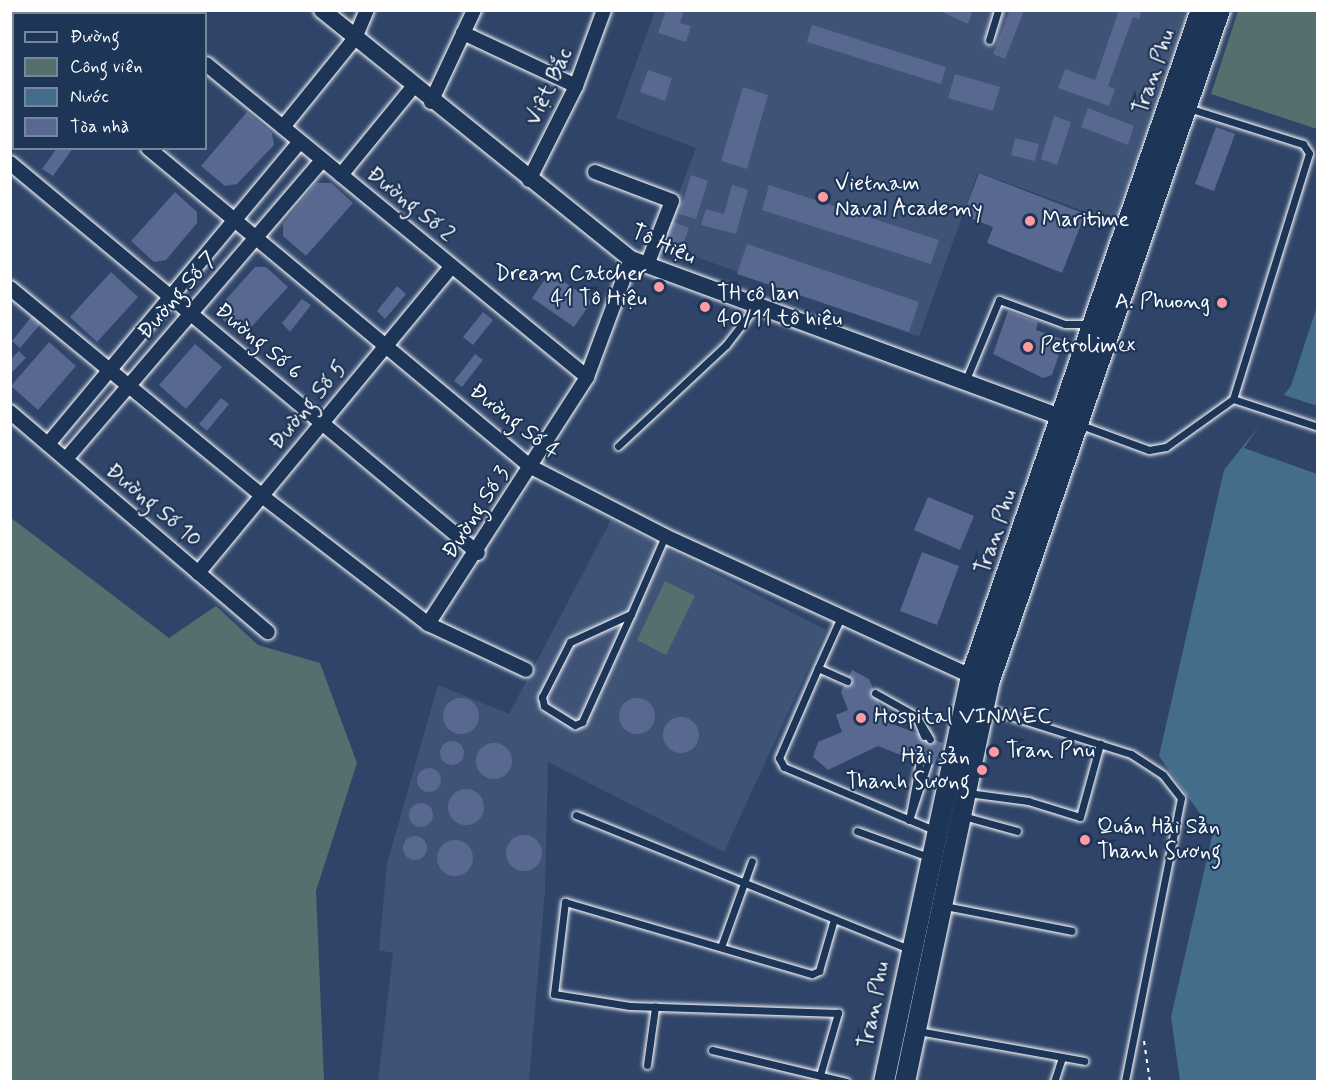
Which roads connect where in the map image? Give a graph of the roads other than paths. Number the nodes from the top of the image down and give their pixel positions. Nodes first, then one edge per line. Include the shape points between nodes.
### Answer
1 (322, 10) edge
2 (367, 10) edge
3 (474, 10) edge
4 (604, 10) edge
5 (998, 10) edge
6 (1201, 10) edge
7 (1220, 10) edge
8 (463, 33) junction
9 (355, 38) junction
10 (988, 40) dead end
11 (207, 65) edge
12 (1189, 76) junction
13 (576, 86) junction
14 (413, 87) junction
15 (431, 102) junction
16 (1188, 108) junction
17 (283, 127) junction
18 (300, 142) junction
19 (150, 150) edge
20 (322, 160) junction
21 (10, 163) edge
22 (595, 172) dead end
23 (341, 176) junction
24 (529, 180) junction
25 (235, 220) junction
26 (256, 237) junction
27 (630, 259) junction
28 (646, 265) junction
29 (452, 266) junction
30 (10, 288) edge
31 (171, 297) junction
32 (756, 306) junction
33 (190, 313) junction
34 (1094, 324) junction
35 (386, 346) junction
36 (110, 370) junction
37 (587, 377) junction
38 (965, 382) junction
39 (129, 386) junction
40 (1233, 399) junction
41 (10, 412) edge
42 (1062, 418) junction
43 (322, 423) junction
44 (1081, 425) junction
45 (1317, 427) edge
46 (48, 444) junction
47 (618, 446) dead end
48 (66, 459) junction
49 (531, 467) junction
50 (262, 496) junction
51 (665, 536) junction
52 (478, 553) junction
53 (198, 573) junction
54 (631, 614) junction
55 (841, 617) junction
56 (428, 624) junction
57 (268, 632) dead end
58 (818, 668) junction
59 (526, 669) dead end
60 (980, 680) junction
61 (847, 681) dead end
62 (875, 693) dead end
63 (983, 708) junction
64 (927, 738) dead end
65 (1100, 744) junction
66 (924, 764) dead end
67 (966, 792) junction
68 (576, 815) dead end
69 (961, 816) junction
70 (909, 820) junction
71 (857, 831) dead end
72 (936, 831) junction
73 (1017, 831) dead end
74 (931, 858) junction
75 (752, 861) dead end
76 (744, 884) junction
77 (942, 905) junction
78 (834, 919) junction
79 (1072, 931) dead end
80 (721, 947) junction
81 (911, 950) junction
82 (655, 1007) junction
83 (916, 1030) junction
84 (712, 1050) dead end
85 (1062, 1057) junction
86 (1084, 1061) dead end
87 (647, 1065) dead end
88 (820, 1075) junction
89 (846, 1082) edge
90 (884, 1082) edge
91 (905, 1082) edge
92 (1054, 1082) edge
93 (1125, 1082) edge

1 - 9 street, Tô Hiệu
2 - 9 street
3 - 8 street
4 - 13 street, Việt Bắc
5 - 10 lane
6 - 12 main road, Tran Phu
7 - 12 main road, Tran Phu
8 - 13 street
8 - 15 street
9 - 14 street, Tô Hiệu
9 - 17 street
11 - 17 street, Đường Số 2
12 - 16 main road, Tran Phu
12 - 34 main road, Tran Phu
13 - 24 street, Việt Bắc
14 - 15 street, Tô Hiệu
14 - 23 street
15 - 24 street, Tô Hiệu
16 - 40 lane via 1303,144 1309,153
16 - 44 main road, Tran Phu
17 - 18 street, Đường Số 2
18 - 20 street, Đường Số 2
18 - 25 street, Đường Số 7
19 - 25 street, Đường Số 4
20 - 23 street, Đường Số 2
20 - 26 street, Đường Số 7
21 - 31 street, Đường Số 6
22 - 28 street via 672,201
23 - 29 street, Đường Số 2
24 - 27 street, Tô Hiệu
25 - 26 street, Đường Số 4
25 - 31 street, Đường Số 7
26 - 33 street, Đường Số 7
26 - 35 street, Đường Số 4
27 - 28 street, Tô Hiệu
27 - 37 street, Đường Số 3
28 - 32 street, Tô Hiệu
29 - 35 street, Đường Số 5
29 - 37 street, Đường Số 2
30 - 36 street
31 - 33 street, Đường Số 6
31 - 36 street, Đường Số 7
32 - 38 street, Tô Hiệu
32 - 47 lane via 726,345
33 - 39 street, Đường Số 7
33 - 43 street, Đường Số 6
34 - 38 lane via 1065,324 999,300
34 - 42 main road, Tran Phu
35 - 43 street, Đường Số 5
35 - 49 street, Đường Số 4
36 - 39 street
36 - 46 street, Đường Số 7
37 - 49 street, Đường Số 3
38 - 42 street, Tô Hiệu
39 - 48 street, Đường Số 7
39 - 50 street
40 - 44 lane via 1166,447 1149,450
40 - 45 lane
41 - 46 street, Đường Số 10
42 - 44 street, Tô Hiệu
42 - 60 main road, Tran Phu
43 - 50 street, Đường Số 5
43 - 52 street, Đường Số 6
44 - 60 main road, Tran Phu
46 - 48 street, Đường Số 10
48 - 53 street, Đường Số 10
49 - 51 street, Đường Số 4
49 - 52 street, Đường Số 3
50 - 53 street, Đường Số 5
50 - 56 street
51 - 54 lane
51 - 55 street, Đường Số 4
52 - 56 street, Đường Số 3
53 - 57 street, Đường Số 10
54 - 54 lane via 582,722 575,725 544,706 542,697 570,642
55 - 58 lane
55 - 60 street, Đường Số 4
56 - 59 street
58 - 61 lane
58 - 70 lane via 779,758 784,767
60 - 63 main road, Tran Phu
60 - 72 main road, Tran Phu
62 - 64 lane via 916,716
63 - 65 lane
63 - 67 main road, Tran Phu
65 - 67 lane via 1080,817 1028,801
65 - 93 lane via 1131,754 1163,775 1175,786 1181,805
66 - 70 lane
67 - 69 main road, Tran Phu
68 - 76 lane
69 - 73 lane
69 - 77 main road, Tran Phu
70 - 72 lane
71 - 74 lane
72 - 74 main road, Tran Phu
74 - 81 main road, Tran Phu
75 - 76 lane
76 - 78 lane
76 - 80 lane
77 - 79 lane
77 - 83 main road, Tran Phu
78 - 80 lane via 816,973
78 - 81 lane
80 - 82 lane via 565,902 554,993
81 - 90 main road, Tran Phu
82 - 87 lane
82 - 88 lane via 838,1013
83 - 85 lane
83 - 91 main road, Tran Phu
84 - 88 lane
85 - 86 lane
85 - 92 lane
88 - 89 lane

